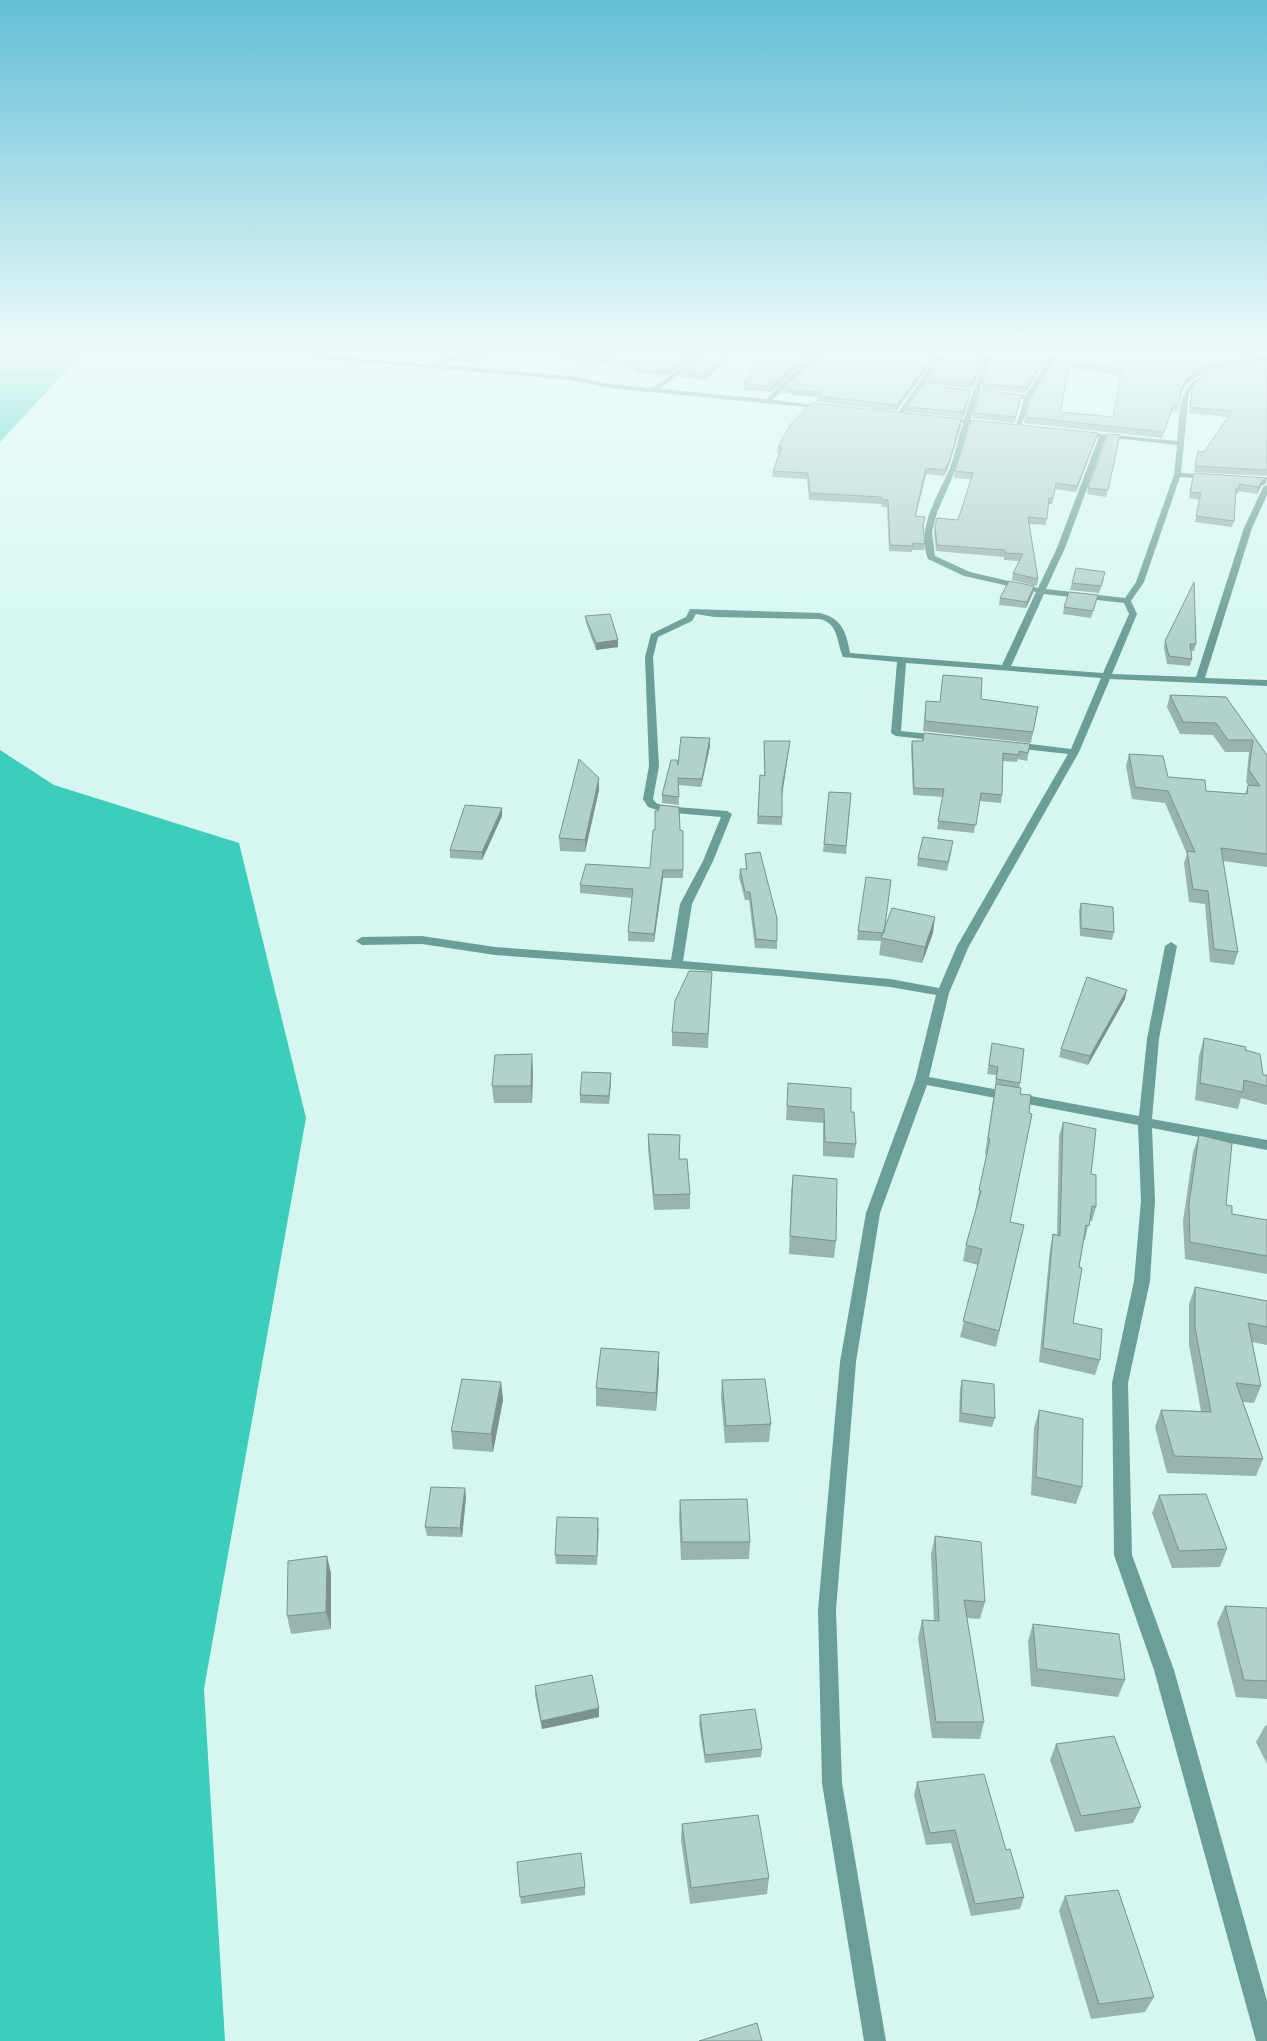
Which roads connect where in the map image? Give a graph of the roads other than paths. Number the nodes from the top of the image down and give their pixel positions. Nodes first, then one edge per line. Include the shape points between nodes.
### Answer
1 (959, 448) edge
2 (1098, 448) edge
3 (1180, 448) edge
4 (1177, 476) junction
5 (1217, 478) edge
6 (1267, 486) edge
7 (1042, 590) junction
8 (1127, 601) junction
9 (902, 659) junction
10 (1005, 668) junction
11 (1106, 676) junction
12 (1198, 681) junction
13 (1266, 686) edge
14 (946, 738) edge
15 (1005, 744) edge
16 (1074, 752) junction
17 (362, 941) dead end
18 (1171, 946) dead end
19 (676, 965) junction
20 (942, 993) junction
21 (922, 1080) junction
22 (1145, 1121) junction
23 (1267, 1145) edge
24 (876, 2041) edge
25 (1267, 2041) edge

1 - 7 street via 928,532 931,557 967,574
2 - 7 street
3 - 4 street
4 - 5 street
4 - 8 street via 1140,582
6 - 12 street via 1248,528
7 - 8 street
7 - 10 street
8 - 11 street via 1133,614
9 - 10 street
9 - 14 street via 896,733
9 - 19 street via 846,654 839,627 829,618 820,616 693,611 689,619 654,636 649,657 654,766 648,799 652,805 663,809 727,814 686,904
10 - 11 street
11 - 12 street
11 - 16 street
12 - 13 street
15 - 16 street
16 - 20 street via 963,946
17 - 19 street via 422,940 495,950
18 - 22 street via 1153,1039
19 - 20 street via 890,983
20 - 21 street
21 - 22 street
21 - 24 street via 873,1214 848,1362 827,1610 832,1783
22 - 23 street
22 - 25 street via 1148,1201 1142,1281 1120,1383 1123,1555 1164,1670

